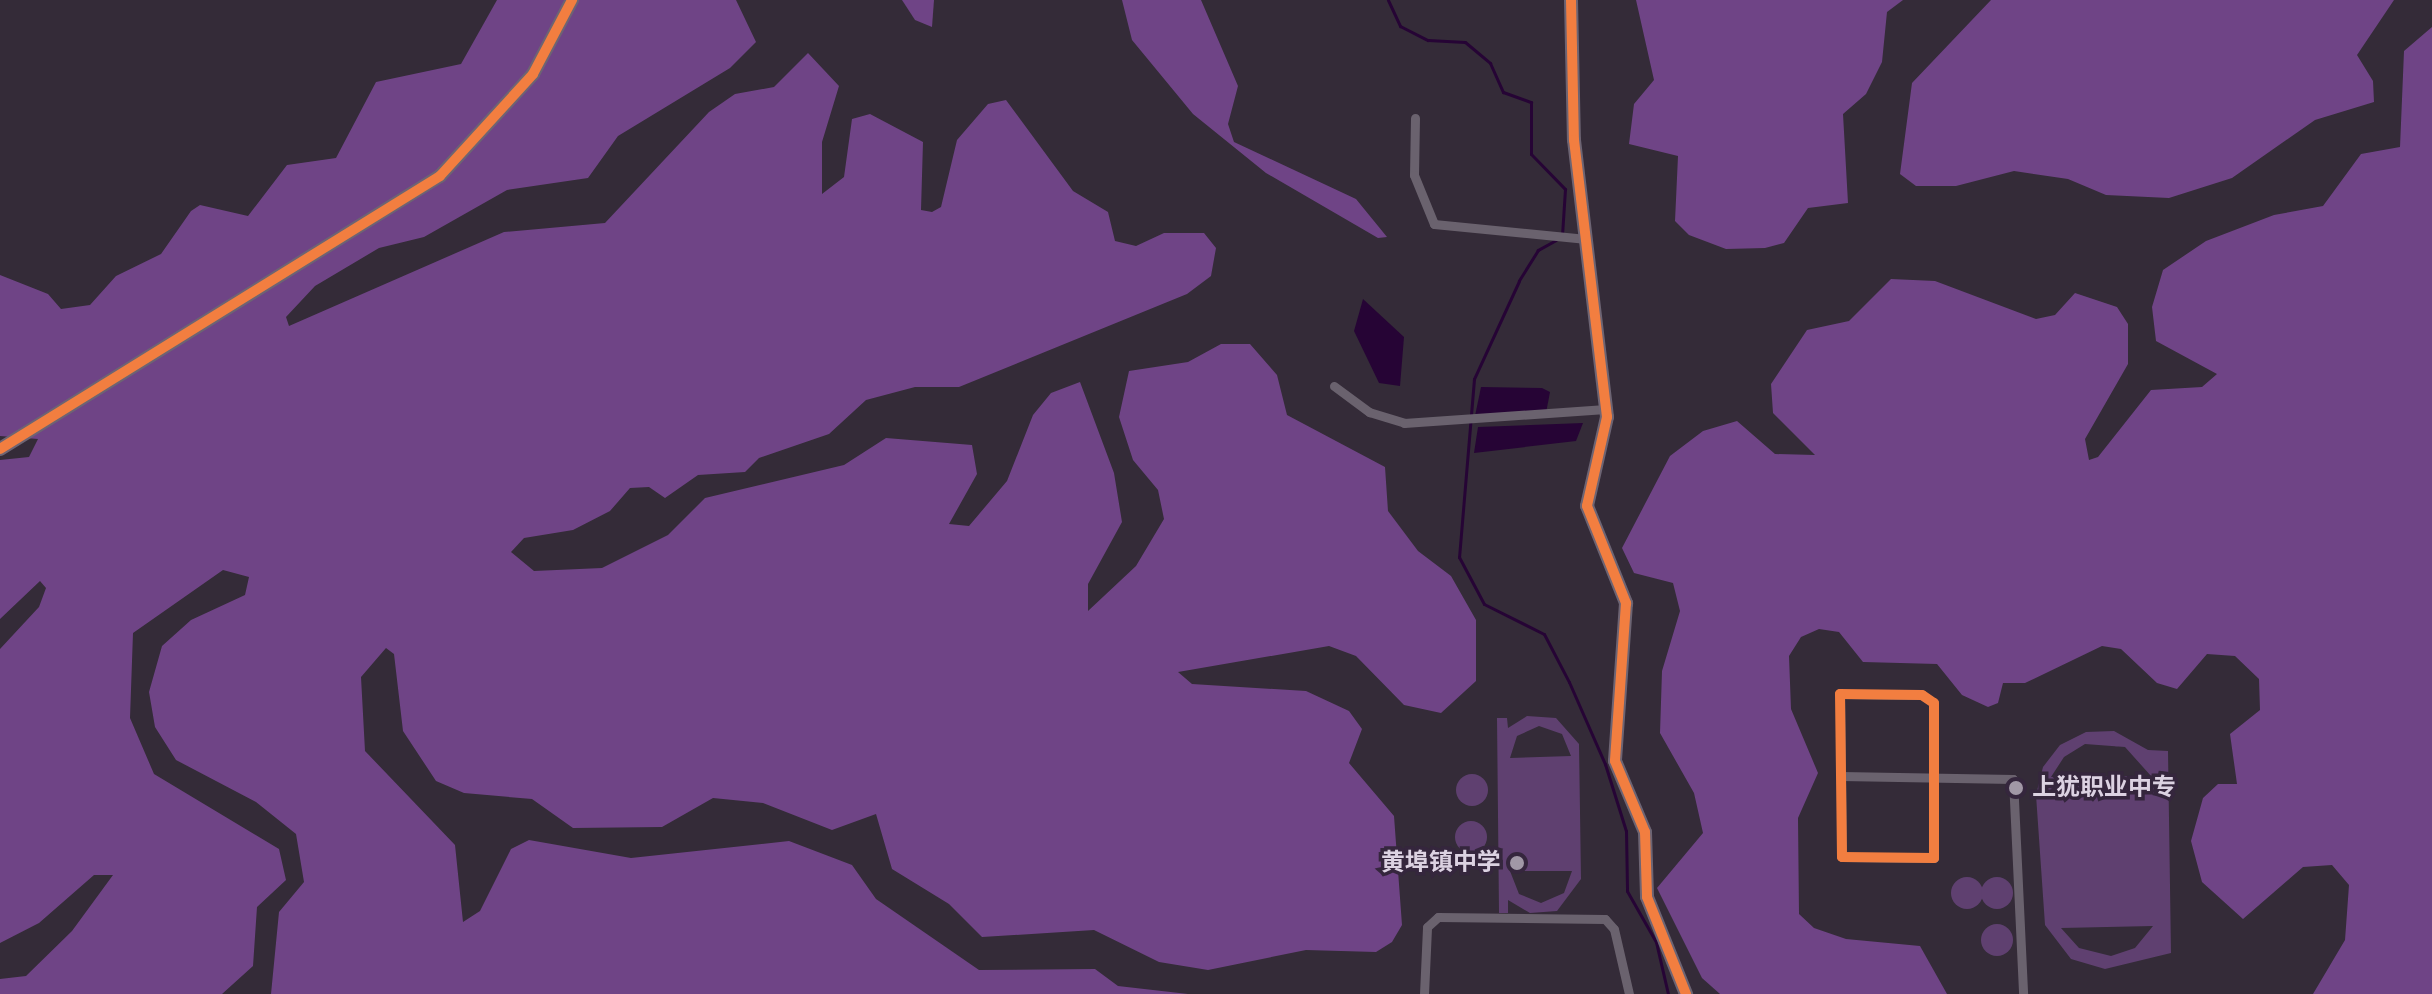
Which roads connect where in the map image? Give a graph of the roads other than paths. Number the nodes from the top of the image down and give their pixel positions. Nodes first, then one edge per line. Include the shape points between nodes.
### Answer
1 (572, 0) edge
2 (1571, 0) edge
3 (1415, 118) dead end
4 (1586, 239) junction
5 (1334, 386) dead end
6 (1606, 409) junction
7 (0, 449) edge
8 (1841, 776) junction
9 (1934, 777) junction
10 (1424, 994) edge
11 (1629, 994) edge
12 (1686, 994) edge
13 (2023, 994) edge

1 - 7 street via 533,74 440,176
2 - 4 street via 1573,129
3 - 4 street via 1414,175 1434,224
4 - 6 street
5 - 6 street via 1369,412 1404,423
6 - 12 street via 1604,449 1587,506 1626,603 1615,761 1645,832 1647,897
8 - 9 street
8 - 9 street via 1840,694 1931,699
8 - 9 street via 1842,857 1934,858
9 - 13 street via 2004,777 2017,788
10 - 11 street via 1427,927 1438,917 1605,919 1614,929

